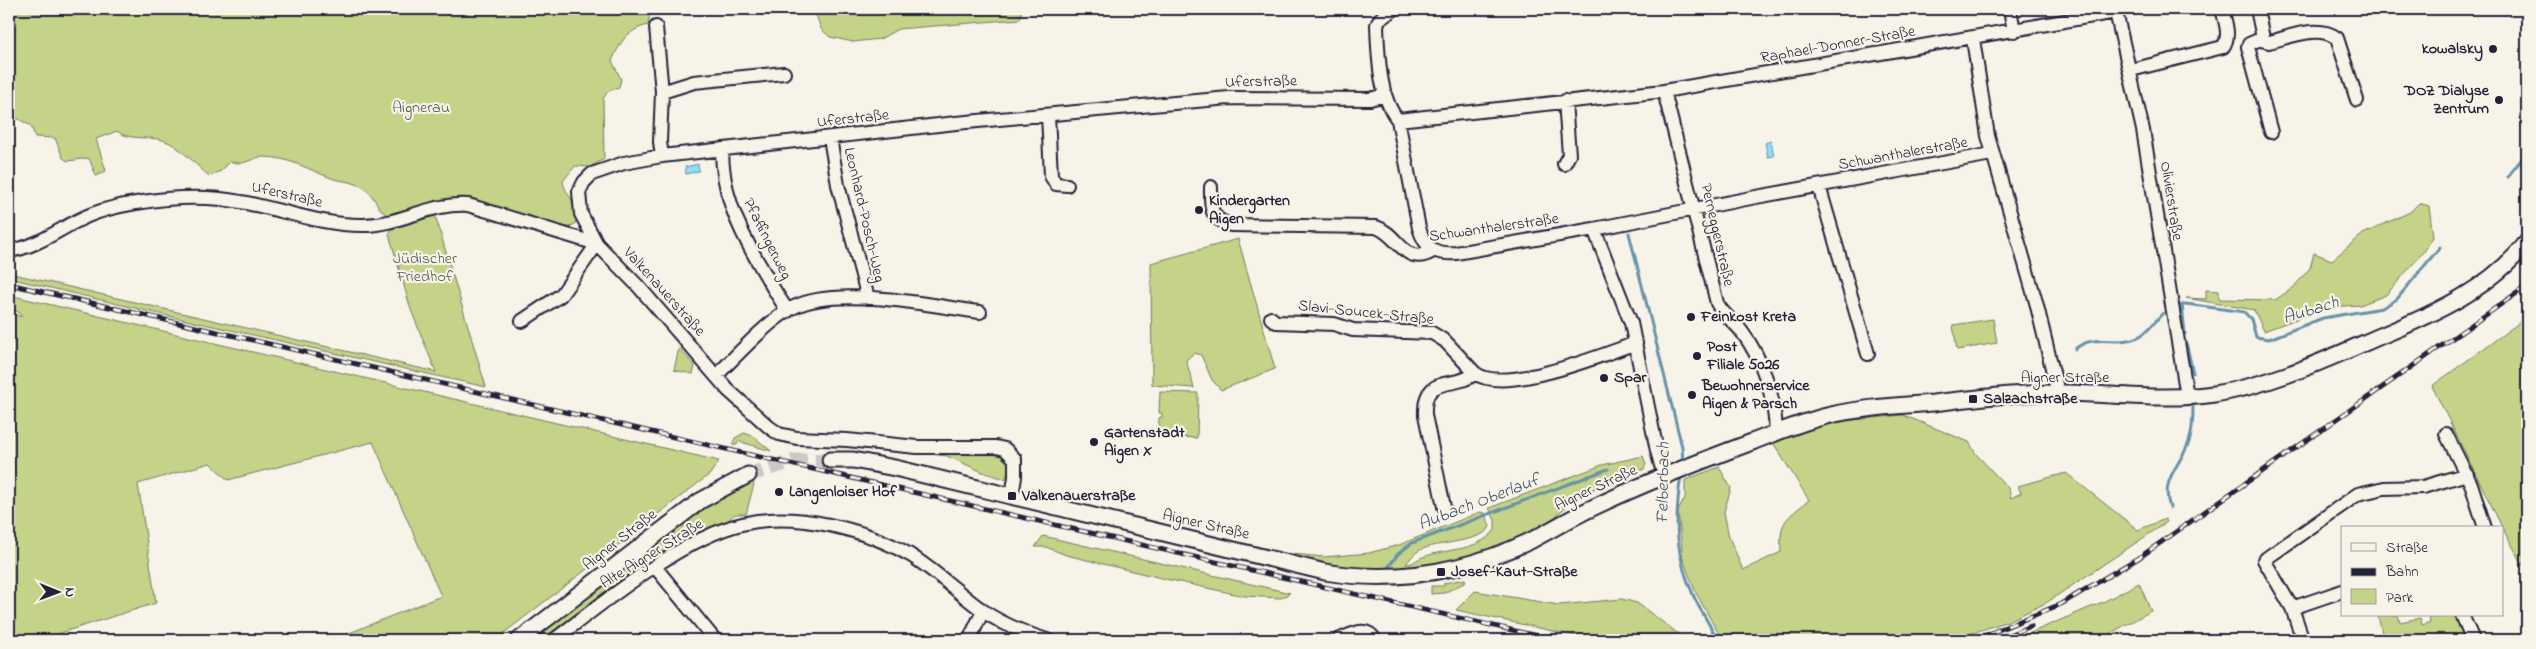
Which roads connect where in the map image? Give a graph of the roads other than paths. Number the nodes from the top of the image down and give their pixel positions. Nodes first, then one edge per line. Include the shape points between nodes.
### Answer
1 (1394, 9) edge
2 (2010, 9) edge
3 (2222, 9) edge
4 (2257, 9) edge
5 (2116, 12) joint
6 (656, 27) dead end
7 (2014, 31) junction
8 (1973, 39) junction
9 (2261, 40) junction
10 (2226, 41) junction
11 (2248, 45) junction
12 (2131, 70) junction
13 (784, 73) dead end
14 (1664, 91) junction
15 (662, 92) junction
16 (1385, 96) junction
17 (2356, 100) dead end
18 (1565, 102) junction
19 (1048, 115) junction
20 (1398, 120) junction
21 (2271, 132) dead end
22 (830, 138) junction
23 (722, 149) junction
24 (1992, 154) junction
25 (662, 156) junction
26 (1564, 164) dead end
27 (1068, 185) dead end
28 (1818, 186) junction
29 (1210, 187) dead end
30 (1696, 211) junction
31 (580, 214) junction
32 (1594, 230) junction
33 (561, 233) junction
34 (2527, 242) edge
35 (596, 244) junction
36 (9, 251) edge
37 (1433, 251) junction
38 (868, 298) junction
39 (788, 311) junction
40 (980, 312) dead end
41 (1271, 318) dead end
42 (522, 322) dead end
43 (1636, 343) junction
44 (1868, 354) dead end
45 (1475, 372) junction
46 (717, 375) junction
47 (2058, 393) junction
48 (2187, 396) junction
49 (1776, 433) junction
50 (2446, 434) dead end
51 (830, 460) tunnel mouth
52 (1677, 471) junction
53 (2466, 474) junction
54 (748, 476) tunnel mouth
55 (1012, 496) junction
56 (1444, 507) dead end
57 (2484, 526) edge
58 (656, 568) junction
59 (2341, 591) edge
60 (2292, 608) junction
61 (983, 611) junction
62 (2462, 616) edge
63 (519, 640) edge
64 (554, 640) edge
65 (715, 640) edge
66 (969, 640) edge
67 (1047, 640) edge
68 (1338, 640) edge
69 (1375, 640) edge
70 (2303, 640) edge
71 (2473, 640) edge

1 - 16 street via 1377,25
2 - 7 street
3 - 10 street
4 - 9 street
5 - 7 street, Raphael-Donner-Straße
5 - 12 street, Olivierstraße
6 - 15 street
7 - 8 street, Raphael-Donner-Straße
8 - 14 street, Raphael-Donner-Straße
8 - 24 street
9 - 11 street
9 - 17 street via 2269,42 2319,31 2332,34 2338,38
10 - 11 street via 2234,46
10 - 12 street via 2223,47
11 - 21 street
12 - 48 street, Olivierstraße
13 - 15 street via 694,82
14 - 18 street, Raphael-Donner-Straße
14 - 30 street, Perneggerstraße
15 - 25 street
16 - 19 street, Uferstraße via 1370,100 1229,98
16 - 20 street
18 - 20 street, Raphael-Donner-Straße
18 - 26 street via 1569,155
19 - 22 street, Uferstraße
19 - 27 street via 1052,176 1056,184
20 - 37 street via 1419,228
22 - 23 street, Uferstraße
22 - 38 street, Leonhard-Posch-Weg via 838,185
23 - 25 street, Uferstraße
23 - 39 street, Pfaffingerweg via 726,189 736,220
24 - 28 street, Schwanthalerstraße
24 - 47 street via 2036,302
25 - 31 street, Uferstraße via 624,163 592,174 579,192
28 - 30 street, Schwanthalerstraße
28 - 44 street
29 - 37 street, Schwanthalerstraße via 1211,212 1217,220 1231,226 1376,227 1386,231 1410,254
30 - 32 street, Schwanthalerstraße
30 - 49 street, Perneggerstraße via 1717,302 1760,359
31 - 33 street via 577,227
31 - 35 street, Uferstraße
32 - 37 street, Schwanthalerstraße via 1456,253
32 - 43 street
33 - 35 street, Uferstraße
33 - 36 street, Uferstraße via 468,204 450,204 381,224 357,225 240,202 188,196 133,203 90,215 39,243
34 - 48 main road, Aigner Straße via 2504,267 2430,315 2286,374 2233,390
35 - 42 street via 561,295
35 - 46 street, Valkenauerstraße
38 - 39 street, Leonhard-Posch-Weg via 815,301
38 - 40 street, Leonhard-Posch-Weg
39 - 46 street, Leonhard-Posch-Weg
41 - 45 street, Slavi-Soucek-Straße via 1276,322 1336,324 1353,330 1432,333 1445,341
43 - 45 street, Slavi-Soucek-Straße via 1535,376 1490,380
43 - 52 street via 1656,451
45 - 56 street via 1466,379 1437,385 1426,400 1424,415
46 - 55 street, Valkenauerstraße via 728,390 769,427 788,437 917,447 1005,449 1015,459
47 - 48 main road, Aigner Straße via 2158,398
47 - 49 main road, Aigner Straße via 1879,407 1829,415
49 - 52 main road, Aigner Straße
50 - 53 street
51 - 55 main road, Aigner Straße via 868,462
52 - 55 main road, Aigner Straße via 1589,509 1507,551 1466,566 1420,575 1367,577 1325,572
53 - 57 street
53 - 60 street via 2423,487 2384,488 2358,494 2264,560
54 - 63 main road, Aigner Straße via 720,488 693,506
58 - 61 street, Alte Aigner Straße via 717,533 743,523 810,522 855,532 894,547 931,570
58 - 64 street, Alte Aigner Straße
58 - 65 street
59 - 60 street
60 - 70 street
61 - 66 street
61 - 67 street, Alte Aigner Straße
62 - 71 street
68 - 69 street via 1364,630

